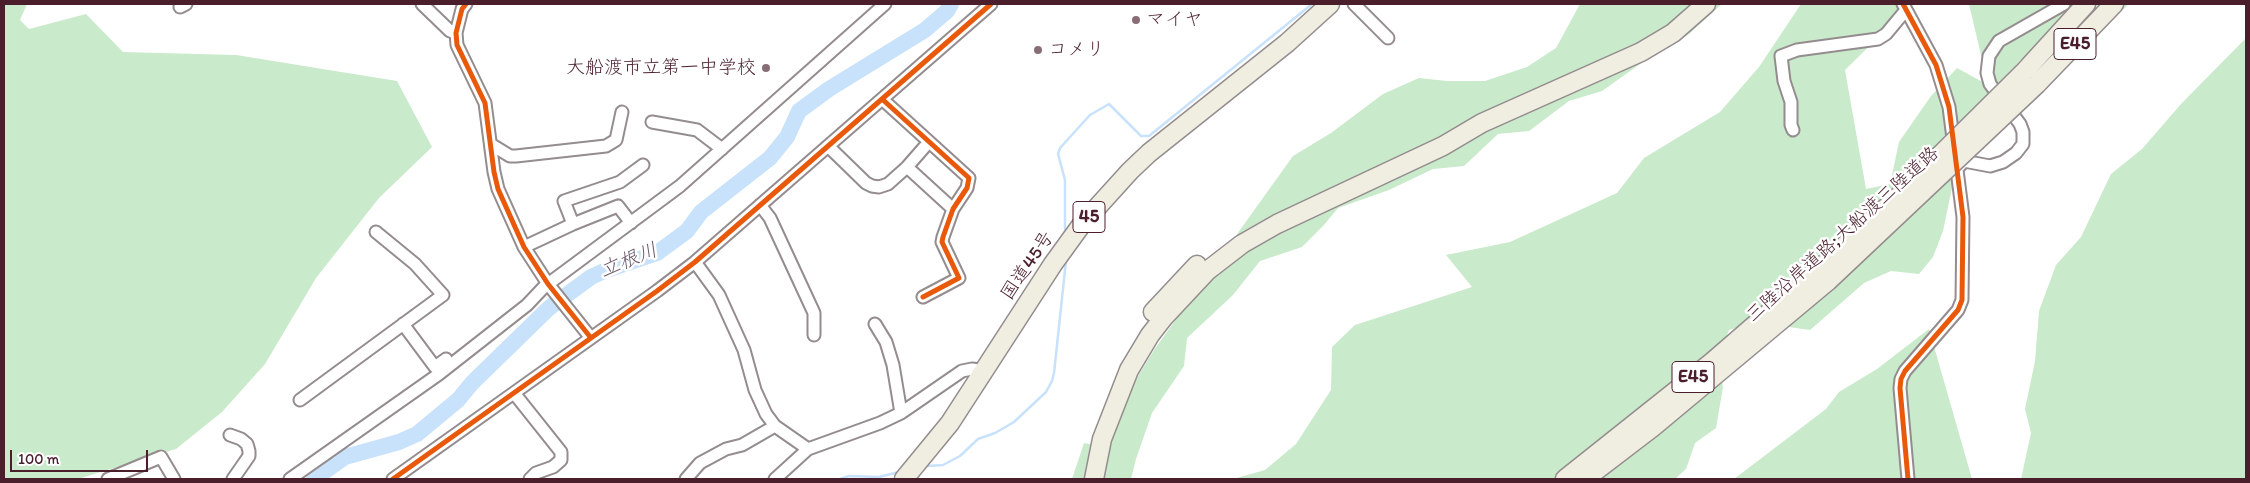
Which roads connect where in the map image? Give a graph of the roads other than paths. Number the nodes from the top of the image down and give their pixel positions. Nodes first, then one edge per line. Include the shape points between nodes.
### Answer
1 (422, 4) edge
2 (885, 4) edge
3 (991, 4) edge
4 (1330, 4) edge
5 (1354, 4) edge
6 (1706, 4) edge
7 (2064, 4) edge
8 (2086, 4) edge
9 (2114, 4) edge
10 (461, 6) edge
11 (1904, 7) edge
12 (456, 33) junction
13 (1388, 38) dead end
14 (882, 99) junction
15 (622, 112) dead end
16 (652, 122) dead end
17 (1482, 123) junction
18 (1793, 130) dead end
19 (928, 143) junction
20 (492, 145) junction
21 (829, 147) junction
22 (722, 149) junction
23 (643, 165) dead end
24 (907, 167) junction
25 (1957, 169) junction
26 (760, 205) junction
27 (953, 209) junction
28 (631, 223) junction
29 (573, 224) junction
30 (376, 232) dead end
31 (524, 247) junction
32 (695, 262) junction
33 (1822, 276) junction
34 (548, 286) junction
35 (923, 297) dead end
36 (403, 324) junction
37 (876, 324) dead end
38 (814, 335) dead end
39 (591, 338) junction
40 (984, 371) junction
41 (514, 393) junction
42 (300, 400) dead end
43 (901, 413) junction
44 (775, 426) junction
45 (230, 435) dead end
46 (808, 449) junction
47 (1603, 458) junction
48 (108, 479) edge
49 (174, 479) edge
50 (233, 479) edge
51 (290, 479) edge
52 (392, 479) edge
53 (530, 479) edge
54 (686, 479) edge
55 (776, 479) edge
56 (904, 479) edge
57 (1083, 479) edge
58 (1094, 479) edge
59 (1560, 479) edge
60 (1565, 479) edge
61 (1585, 479) edge
62 (1590, 479) edge
63 (1908, 479) edge

1 - 12 street
2 - 22 street
3 - 14 street
4 - 40 highway, 国道45号 / 45 via 1130,171 1082,224
5 - 13 street
6 - 17 highway via 1673,33 1641,52
7 - 25 street via 1999,41 1990,56 1987,73 1990,84 2020,124 2023,144 2003,162 1990,166 1964,161
8 - 33 highway, 三陸沿岸道路;大船渡三陸道路 / E45, bridge via 2023,73
9 - 33 highway, 三陸沿岸道路;大船渡三陸道路 / E45, bridge via 2037,84
10 - 12 street
11 - 18 street via 1883,37 1797,50 1781,56 1784,81 1792,102
11 - 25 street via 1936,65 1949,107
12 - 20 street via 457,44 485,103
14 - 19 street
14 - 21 street
15 - 20 street via 616,140 606,146 510,156
16 - 22 street via 697,130
17 - 57 highway via 1436,137 1262,219 1199,263 1155,309 1120,364 1089,446
17 - 58 highway via 1443,146 1278,224 1242,244 1207,271 1164,316 1129,370 1102,439
19 - 24 street
19 - 27 street via 969,178 967,188
20 - 31 street via 498,189
21 - 24 street via 872,186 888,184
21 - 26 street
22 - 28 street
23 - 29 street via 620,182 564,201
24 - 27 street
25 - 63 street via 1963,217 1962,300 1952,318 1901,379
26 - 32 street
26 - 38 street via 770,218 814,313
27 - 35 street via 942,242 959,278
28 - 29 street via 618,206
28 - 34 street
29 - 31 street
30 - 36 street via 415,264 443,295
31 - 34 street
32 - 39 street
32 - 44 street via 719,295 744,350 755,390
33 - 47 highway, 三陸沿岸道路;大船渡三陸道路 / E45 via 1718,356
34 - 36 street via 526,298 435,367
34 - 39 street
34 - 51 street via 438,374
36 - 42 street
37 - 43 street via 893,365
39 - 41 street
40 - 43 street via 972,368 962,371
40 - 56 highway, 国道45号 / 45 via 950,423
41 - 52 street
41 - 53 street via 561,452 561,460 553,467
43 - 46 street
44 - 46 street
44 - 54 street via 700,463
45 - 50 street via 247,444 249,451
46 - 55 street
47 - 59 highway
47 - 60 highway, 三陸沿岸道路;大船渡三陸道路 / E45
47 - 61 highway, 三陸沿岸道路;大船渡三陸道路 / E45
47 - 62 highway
48 - 49 street via 161,457

